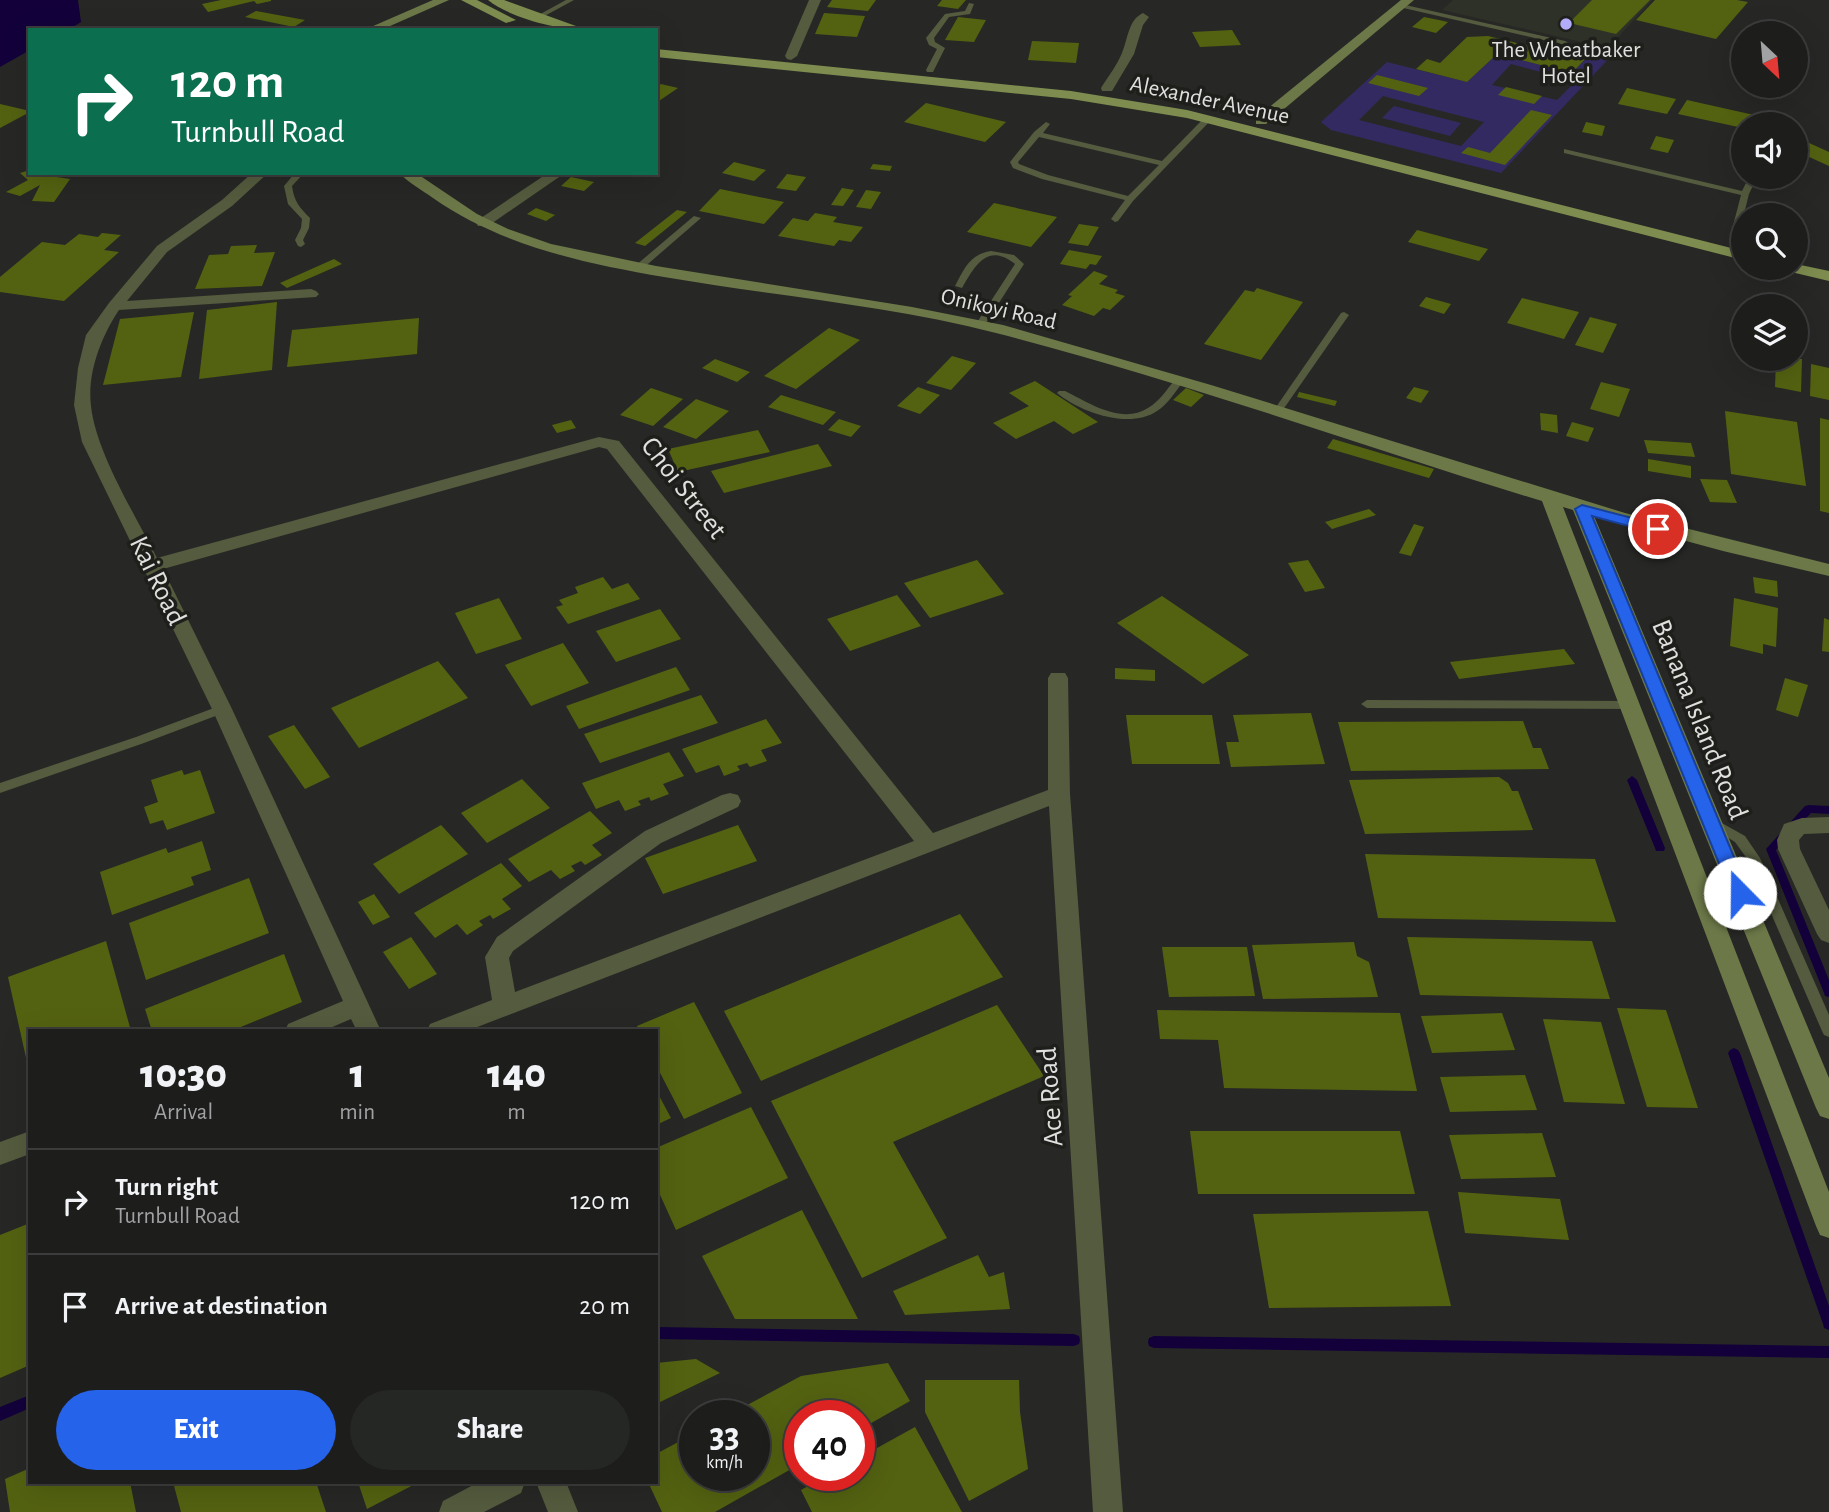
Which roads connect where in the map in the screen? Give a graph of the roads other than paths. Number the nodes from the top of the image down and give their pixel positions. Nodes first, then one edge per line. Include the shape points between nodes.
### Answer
1 (443, 0) edge
2 (467, 0) edge
3 (494, 0) edge
4 (571, 0) edge
5 (815, 0) edge
6 (1404, 3) edge
7 (971, 4) dead end
8 (1143, 17) dead end
9 (537, 24) edge
10 (375, 28) edge
11 (566, 28) edge
12 (658, 42) edge
13 (1565, 43) dead end
14 (658, 53) edge
15 (791, 56) junction
16 (930, 71) junction
17 (1107, 88) junction
18 (1208, 119) junction
19 (1261, 121) junction
20 (1046, 124) dead end
21 (1037, 134) junction
22 (1567, 151) dead end
23 (1164, 164) junction
24 (259, 175) edge
25 (298, 175) edge
26 (409, 175) edge
27 (555, 175) edge
28 (1747, 189) edge
29 (1745, 194) junction
30 (1130, 199) junction
31 (1744, 203) edge
32 (697, 218) dead end
33 (1115, 219) dead end
34 (483, 223) junction
35 (1731, 240) edge
36 (301, 244) dead end
37 (1731, 253) edge
38 (1808, 258) edge
39 (1829, 262) edge
40 (638, 268) junction
41 (1808, 271) edge
42 (1829, 276) edge
43 (959, 286) dead end
44 (311, 294) dead end
45 (114, 306) junction
46 (1344, 315) dead end
47 (981, 324) junction
48 (1178, 382) junction
49 (1062, 393) dead end
50 (1277, 412) junction
51 (1551, 500) junction
52 (1582, 509) junction
53 (152, 566) junction
54 (1829, 570) edge
55 (1058, 678) dead end
56 (1367, 704) dead end
57 (1629, 705) junction
58 (222, 709) junction
59 (0, 788) edge
60 (1059, 794) junction
61 (730, 801) dead end
62 (1710, 822) junction
63 (1829, 825) edge
64 (928, 844) junction
65 (1829, 934) edge
66 (358, 1005) junction
67 (505, 1005) junction
68 (302, 1029) edge
69 (368, 1029) edge
70 (444, 1029) edge
71 (1829, 1031) edge
72 (1829, 1108) edge
73 (28, 1143) edge
74 (0, 1154) edge
75 (1829, 1226) edge
76 (506, 1484) edge
77 (552, 1484) edge
78 (454, 1512) edge
79 (563, 1512) edge
80 (1108, 1512) edge

1 - 10 street
2 - 9 main road via 485,10
3 - 9 main road
4 - 9 lane
5 - 15 street
6 - 13 lane
6 - 19 street
7 - 16 lane via 968,12 947,15 930,38 941,48
8 - 17 street
9 - 11 main road
12 - 15 main road, Alexander Avenue
14 - 18 main road, Alexander Avenue via 1072,95
15 - 16 main road, Alexander Avenue
16 - 17 main road, Alexander Avenue
17 - 19 main road, Alexander Avenue
18 - 23 lane
18 - 37 main road, Alexander Avenue
19 - 35 main road, Alexander Avenue
20 - 21 lane
21 - 23 lane
21 - 30 lane via 1014,162 1016,166
22 - 29 lane
23 - 30 lane
24 - 45 street, Kai Road via 162,249
25 - 36 lane via 288,186 296,211 306,218
26 - 34 street, Onikoyi Road
27 - 34 street
28 - 29 lane
29 - 31 lane
30 - 33 lane
32 - 40 lane
34 - 40 street, Onikoyi Road via 566,252
38 - 39 main road
40 - 47 street, Onikoyi Road
41 - 42 main road
43 - 47 lane via 978,256 985,253 1007,256 1020,264
44 - 45 street
45 - 53 street, Kai Road via 94,335 82,405 91,442
46 - 50 lane
47 - 48 street, Onikoyi Road
48 - 49 lane via 1149,411 1126,418 1105,415
48 - 50 street, Onikoyi Road
50 - 51 street, Onikoyi Road
51 - 52 street, Onikoyi Road
51 - 57 street
52 - 54 street, Onikoyi Road
52 - 62 street, Banana Island Road
53 - 58 street, Kai Road
53 - 64 street, Choi Street via 599,442 613,445
55 - 60 street, Ace Road
56 - 57 lane
57 - 75 street
58 - 59 lane
58 - 66 street, Kai Road
60 - 64 street
60 - 80 street, Ace Road
61 - 67 street via 653,837 505,944 497,957
62 - 71 lane via 1740,839 1754,858
62 - 72 street, Banana Island Road
63 - 65 street via 1802,826 1792,830 1788,840
64 - 67 street
66 - 68 street
66 - 69 street, Kai Road
67 - 70 street
73 - 74 street
76 - 78 street
77 - 79 street

